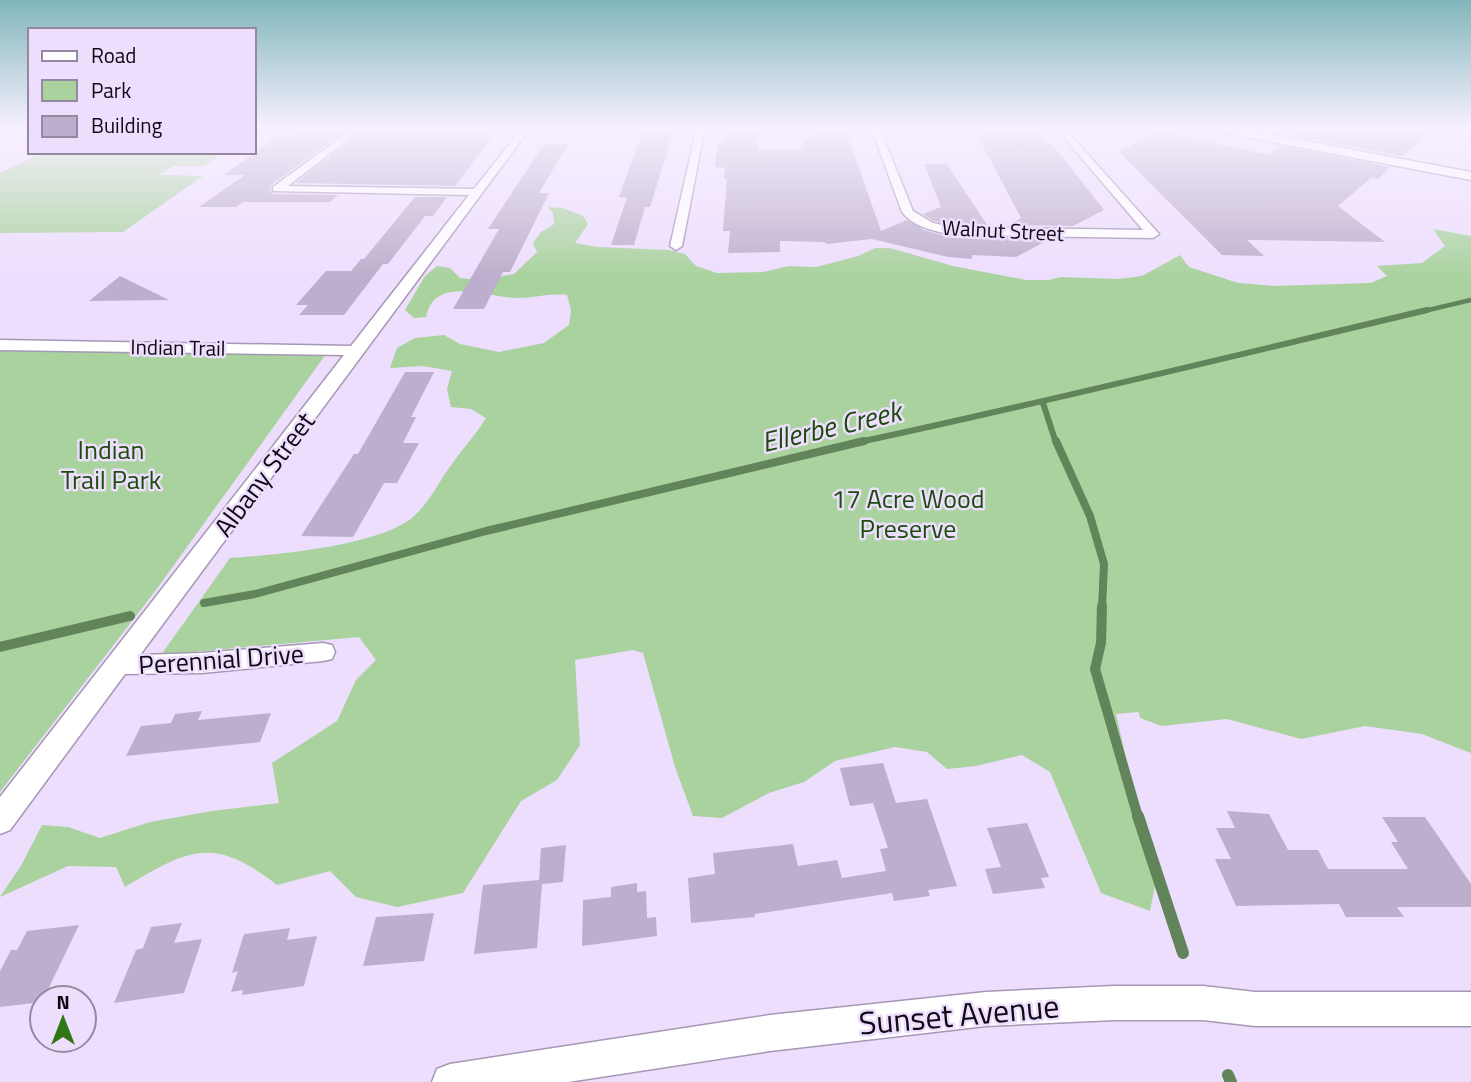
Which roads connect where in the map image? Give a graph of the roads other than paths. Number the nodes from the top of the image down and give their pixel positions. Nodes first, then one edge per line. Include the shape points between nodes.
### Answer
1 (293, 177) edge
2 (489, 177) edge
3 (690, 177) edge
4 (895, 177) edge
5 (1103, 177) edge
6 (478, 192) junction
7 (676, 246) dead end
8 (0, 345) edge
9 (357, 351) junction
10 (323, 652) dead end
11 (118, 665) junction
12 (0, 820) edge
13 (1471, 1009) edge
14 (450, 1082) edge

1 - 6 street via 277,190
2 - 6 street, Albany Street
3 - 7 street
4 - 5 street, Walnut Street via 908,212 929,226 967,232 1153,234
6 - 9 street, Albany Street
8 - 9 street, Indian Trail
9 - 11 street, Albany Street
10 - 11 street, Perennial Drive
11 - 12 street, Albany Street
13 - 14 street, Sunset Avenue via 1255,1009 1203,1003 1114,1003 986,1009 770,1033

